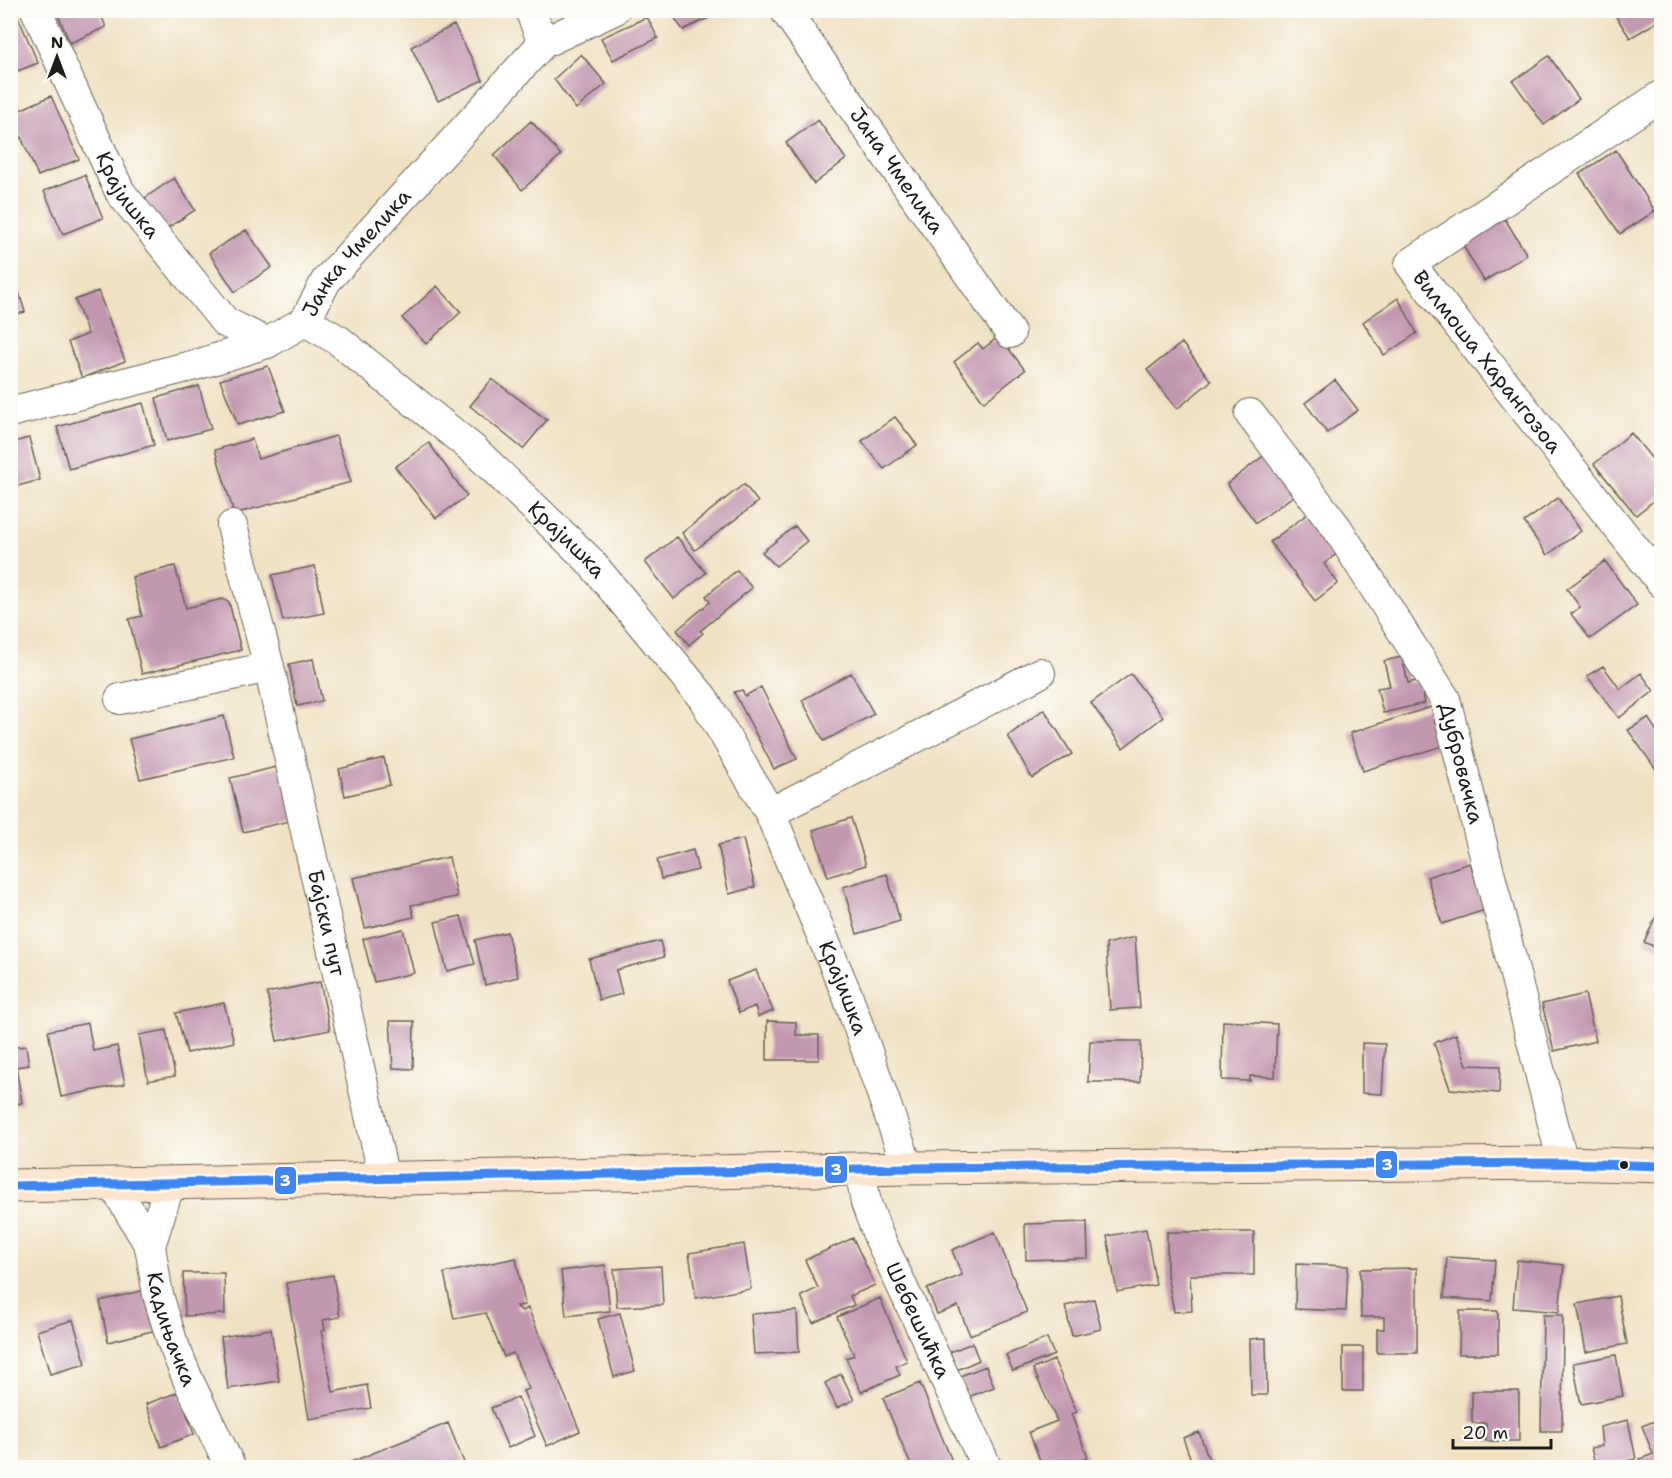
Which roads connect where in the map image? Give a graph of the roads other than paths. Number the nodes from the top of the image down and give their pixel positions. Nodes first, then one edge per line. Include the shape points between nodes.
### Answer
1 (36, 10) edge
2 (530, 10) edge
3 (614, 10) edge
4 (785, 10) edge
5 (543, 43) junction
6 (1662, 94) edge
7 (305, 321) junction
8 (1010, 333) dead end
9 (267, 343) junction
10 (10, 412) edge
11 (1250, 414) dead end
12 (232, 526) dead end
13 (1662, 583) edge
14 (269, 667) junction
15 (1040, 673) dead end
16 (120, 699) dead end
17 (770, 813) junction
18 (1563, 1163) junction
19 (1662, 1166) edge
20 (908, 1168) junction
21 (860, 1170) junction
22 (384, 1178) junction
23 (170, 1183) junction
24 (113, 1184) junction
25 (10, 1186) edge
26 (150, 1246) junction
27 (231, 1467) edge
28 (987, 1467) edge

1 - 9 street, Крајишка via 120,192 225,322
2 - 5 street
3 - 5 street, Јанка Чмелика
4 - 8 street, Јана Чмелика
5 - 7 street, Јанка Чмелика via 326,281
6 - 13 street, Вилмоша Харангозоа via 1410,264
7 - 9 street, Јанка Чмелика
7 - 17 street, Крајишка via 338,340 474,450 588,559 703,698
9 - 10 street, Јанка Чмелика
11 - 18 street, Дубровачка via 1337,528 1445,699
12 - 14 street, Бајски пут
14 - 16 street
14 - 22 street, Бајски пут
15 - 17 street
17 - 20 street, Крајишка via 848,997
18 - 19 street
18 - 20 street
20 - 21 street
21 - 22 street
21 - 28 street, Шебешићка via 866,1203 878,1235
22 - 23 street
23 - 24 street
23 - 26 street, Кадињачка
24 - 25 street
24 - 26 street
26 - 27 street, Кадињачка via 158,1295 172,1341

